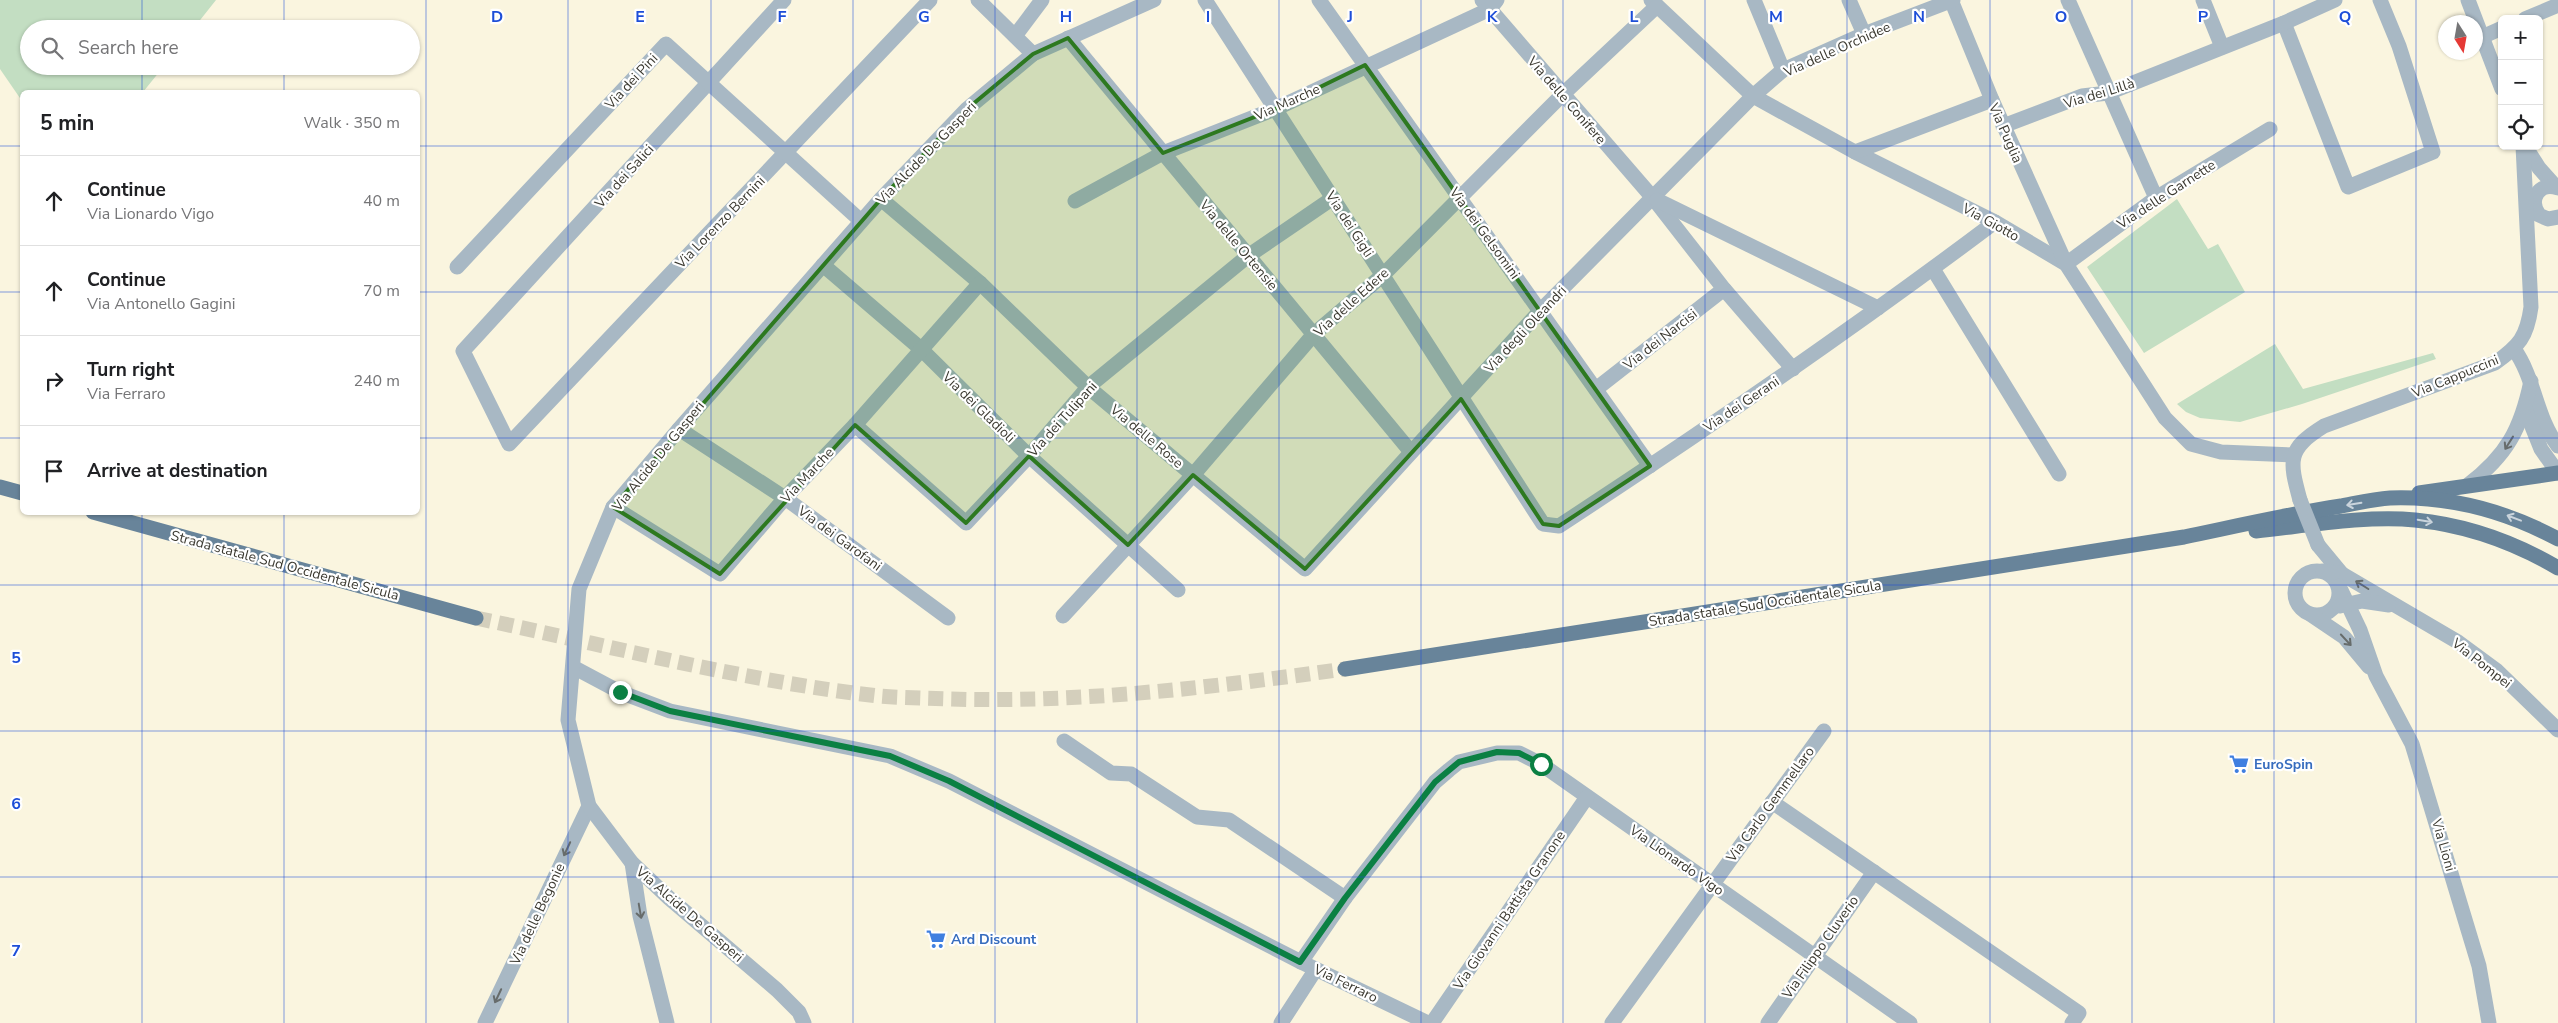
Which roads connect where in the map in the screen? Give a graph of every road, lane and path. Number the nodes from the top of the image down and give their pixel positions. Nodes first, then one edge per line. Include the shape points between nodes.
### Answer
1 (784, 0) edge
2 (930, 0) edge
3 (978, 0) edge
4 (1042, 0) edge
5 (1154, 0) edge
6 (1205, 0) edge
7 (1319, 0) edge
8 (1754, 0) edge
9 (1849, 0) edge
10 (1952, 0) edge
11 (2068, 0) edge
12 (2202, 0) edge
13 (2336, 0) edge
14 (2380, 0) edge
15 (2468, 0) edge
16 (1490, 3) edge
17 (1654, 3) edge
18 (2312, 4) edge
19 (2558, 5) edge
20 (2474, 15) edge
21 (2534, 15) edge
22 (2284, 23) junction
23 (2498, 30) edge
24 (1864, 34) junction
25 (1015, 36) junction
26 (2483, 37) edge
27 (1068, 38) junction
28 (2483, 40) edge
29 (2222, 48) junction
30 (1033, 54) junction
31 (1365, 65) junction
32 (1783, 70) junction
33 (2498, 78) edge
34 (709, 82) junction
35 (2108, 93) junction
36 (1562, 94) junction
37 (1753, 96) junction
38 (1992, 100) junction
39 (1275, 108) junction
40 (2003, 126) junction
41 (2270, 129) dead end
42 (2524, 151) edge
43 (786, 152) junction
44 (1856, 152) junction
45 (1163, 153) junction
46 (2556, 187) edge
47 (1459, 196) junction
48 (1333, 198) junction
49 (1653, 198) junction
50 (2156, 198) junction
51 (2534, 198) junction
52 (881, 199) junction
53 (1075, 201) dead end
54 (2526, 216) junction
55 (2556, 218) edge
56 (861, 221) junction
57 (1995, 222) junction
58 (2529, 249) junction
59 (1248, 256) junction
60 (2066, 264) junction
61 (823, 265) junction
62 (457, 267) dead end
63 (1933, 269) junction
64 (1383, 275) junction
65 (980, 283) junction
66 (1724, 289) junction
67 (1878, 308) junction
68 (1541, 310) junction
69 (1314, 334) junction
70 (921, 349) junction
71 (2514, 349) junction
72 (1793, 369) junction
73 (2531, 381) junction
74 (1088, 387) junction
75 (1596, 389) junction
76 (1461, 398) junction
77 (2525, 410) junction
78 (855, 425) junction
79 (679, 428) junction
80 (510, 444) joint
81 (2558, 446) edge
82 (1411, 452) junction
83 (2294, 455) junction
84 (1029, 456) junction
85 (1650, 466) junction
86 (2558, 473) edge
87 (2059, 474) dead end
88 (1193, 475) junction
89 (2468, 485) junction
90 (0, 487) edge
91 (20, 492) edge
92 (785, 498) junction
93 (2389, 498) junction
94 (613, 508) junction
95 (104, 515) edge
96 (1543, 524) joint
97 (2184, 537) junction
98 (2558, 539) edge
99 (1128, 545) junction
100 (2318, 545) junction
101 (2558, 568) edge
102 (1305, 569) joint
103 (2315, 572) junction
104 (2340, 580) junction
105 (1178, 590) dead end
106 (2348, 604) junction
107 (2382, 604) junction
108 (2333, 608) junction
109 (2398, 608) junction
110 (2308, 613) junction
111 (1063, 616) dead end
112 (476, 618) tunnel mouth
113 (948, 618) dead end
114 (2360, 630) junction
115 (573, 667) junction
116 (1345, 669) tunnel mouth
117 (2376, 676) junction
118 (2558, 730) edge
119 (1824, 731) dead end
120 (1064, 740) dead end
121 (1587, 797) junction
122 (1772, 802) junction
123 (589, 806) junction
124 (632, 863) junction
125 (1874, 872) junction
126 (1712, 884) junction
127 (1345, 898) junction
128 (1814, 955) junction
129 (1300, 962) junction
130 (1316, 969) junction
131 (485, 1023) edge
132 (667, 1023) edge
133 (804, 1023) edge
134 (1281, 1023) edge
135 (1428, 1023) edge
136 (1432, 1023) edge
137 (1612, 1023) edge
138 (1768, 1023) edge
139 (1910, 1023) edge
140 (2072, 1023) edge
141 (2489, 1023) edge

1 - 34 street, Via dei Salici
2 - 43 street, Via Lorenzo Bernini
3 - 25 street
4 - 25 street
5 - 27 street, Via Alcide De Gasperi
6 - 39 street, Via dei Gigli
7 - 31 street, Via dei Gelsomini
8 - 32 street
9 - 24 street
10 - 24 street, Via delle Orchidee
10 - 38 street, Via Puglia
11 - 35 street
12 - 29 street
13 - 18 street, Via dei Lillà
14 - 22 street via 2399,46 2433,152 2348,187
15 - 20 street
16 - 31 street, Via Marche
16 - 36 street, Via delle Conifere
17 - 36 street, Via delle Edere
17 - 37 street, Via Giotto
18 - 22 street, Via dei Lillà
19 - 21 street
22 - 29 street, Via dei Lillà
23 - 26 street
24 - 32 street, Via delle Orchidee
25 - 30 street
27 - 30 street, Via Alcide De Gasperi
27 - 45 street, Via delle Ortensie
28 - 33 street
29 - 35 street, Via dei Lillà
30 - 52 street, Via Alcide De Gasperi via 967,109
31 - 39 street, Via Marche
31 - 47 street, Via dei Gelsomini
32 - 37 street, Via delle Orchidee
34 - 43 street, Via dei Pini
34 - 62 street, Via dei Pini via 666,44
34 - 80 street, Via dei Salici via 463,351
35 - 40 street, Via dei Lillà via 2082,96
35 - 50 street
36 - 47 street, Via delle Edere
36 - 49 street, Via delle Conifere
37 - 44 street, Via Giotto
37 - 49 street, Via degli Oleandri
38 - 40 street, Via Puglia
38 - 44 street
39 - 45 street, Via Marche
39 - 48 street, Via dei Gigli
40 - 60 street, Via Puglia
41 - 50 street, Via delle Garnette
42 - 46 street
42 - 51 street
42 - 54 street, Via Cappuccini
43 - 56 street, Via dei Pini
43 - 80 street, Via Lorenzo Bernini
44 - 57 street, Via Giotto
45 - 53 street, Via Marche
45 - 59 street, Via delle Ortensie
46 - 51 street via 2544,187
47 - 64 street, Via delle Edere
47 - 68 street, Via dei Gelsomini
48 - 59 street, Via dei Tulipani
48 - 64 street, Via dei Gigli
49 - 66 street, Via delle Conifere
49 - 67 street, Via delle Conifere
49 - 68 street, Via degli Oleandri
50 - 60 street, Via delle Garnette
51 - 54 street
51 - 55 street via 2539,215
52 - 56 street, Via Alcide De Gasperi
52 - 65 street, Via delle Rose
54 - 58 street, Via Cappuccini
55 - 58 street via 2537,232
56 - 61 street, Via Alcide De Gasperi
57 - 60 street, Via Giotto
57 - 63 street, Via dei Gerani
58 - 71 street, Via Cappuccini via 2529,325
59 - 69 street, Via delle Ortensie
59 - 74 street, Via dei Tulipani
60 - 83 street, Via Giotto via 2165,418 2191,444 2221,452
61 - 70 street, Via dei Gladioli
61 - 79 street, Via Alcide De Gasperi
63 - 67 street, Via dei Gerani
63 - 87 street
64 - 69 street, Via delle Edere
64 - 76 street, Via dei Gigli
65 - 70 street, Via Marche
65 - 74 street, Via delle Rose
66 - 72 street, Via delle Conifere
66 - 75 street, Via dei Narcisi
67 - 72 street, Via dei Gerani
68 - 75 street, Via dei Gelsomini
68 - 76 street, Via degli Oleandri
69 - 82 street, Via delle Ortensie
69 - 88 street, Via delle Edere
70 - 78 street, Via Marche
70 - 84 street, Via dei Gladioli
71 - 73 street
71 - 83 street, Via Cappuccini via 2495,363 2324,426 2297,446
72 - 85 street, Via dei Gerani
73 - 77 street
73 - 81 street via 2547,427
74 - 84 street, Via dei Tulipani
74 - 88 street, Via delle Rose
75 - 85 street, Via dei Gelsomini
76 - 82 street, Via degli Oleandri
76 - 96 street, Via dei Gigli
77 - 86 street via 2541,448
77 -> 89 street via 2508,446 2491,467
78 - 84 street, Via dei Tulipani via 966,523
78 - 92 street, Via Marche
79 - 92 street, Via dei Garofani
79 - 94 street, Via Alcide De Gasperi
82 - 102 street, Via degli Oleandri
83 - 100 street, bridge via 2292,465 2300,500
84 - 99 street, Via dei Gladioli
85 - 96 street, Via dei Gerani via 1559,526
86 - 89 main road
88 - 99 street, Via delle Edere
88 - 102 street, Via delle Rose
89 - 93 main road
90 - 91 main road
92 - 94 street, Via Marche via 720,574
92 - 113 street, Via dei Garofani
93 -> 97 main road, Strada statale Sud Occidentale Sicula via 2312,510
98 -> 93 main road, Strada statale Sud Occidentale Sicula via 2500,512 2431,500
94 - 115 street, Via Alcide De Gasperi via 579,589
95 - 112 main road, Strada statale Sud Occidentale Sicula
97 -> 101 main road, Strada statale Sud Occidentale Sicula via 2380,520 2415,520 2487,535 2526,549
97 - 116 main road, Strada statale Sud Occidentale Sicula
99 - 105 street, Via dei Gladioli
99 - 111 street, Via delle Edere
100 - 103 street
100 - 104 street
103 - 104 street via 2330,574
103 - 110 street via 2301,577 2294,591 2298,604
104 - 106 street
104 - 108 street
109 -> 104 street
106 - 107 street via 2362,601
106 - 108 street
106 - 114 street
107 - 109 street
107 - 114 street via 2364,615
108 - 110 street via 2321,615
109 - 118 street, Via Pompei via 2458,642 2496,670
110 -> 117 street via 2344,637
114 - 117 street
115 - 123 street, Via Alcide De Gasperi via 568,720
115 - 129 street, Via Ferraro via 620,692 670,711 890,756 949,781
117 - 141 street, Via Lioni via 2412,744 2426,786 2479,966
119 - 122 street, Via Carlo Gemmellaro
120 - 127 street via 1111,773 1131,774 1197,817 1229,820
121 - 126 street, Via Lionardo Vigo
121 - 127 street, Via Lionardo Vigo via 1541,764 1519,753 1497,752 1459,762 1435,782
121 - 136 street, Via Giovanni Battista Granone
122 - 125 street
122 - 126 street, Via Carlo Gemmellaro
123 - 124 street, Via Alcide De Gasperi
123 -> 131 street, Via delle Begonie
124 -> 132 street via 640,916
124 - 133 street, Via Alcide De Gasperi via 777,990 799,1012
125 - 128 street, Via Filippo Cluverio
125 - 140 street via 2079,1013
126 - 128 street, Via Lionardo Vigo
126 - 137 street, Via Carlo Gemmellaro
127 - 129 street, Via Lionardo Vigo
128 - 138 street, Via Filippo Cluverio
128 - 139 street, Via Lionardo Vigo
129 - 130 street, Via Ferraro
130 - 134 street
130 - 135 street, Via Ferraro

